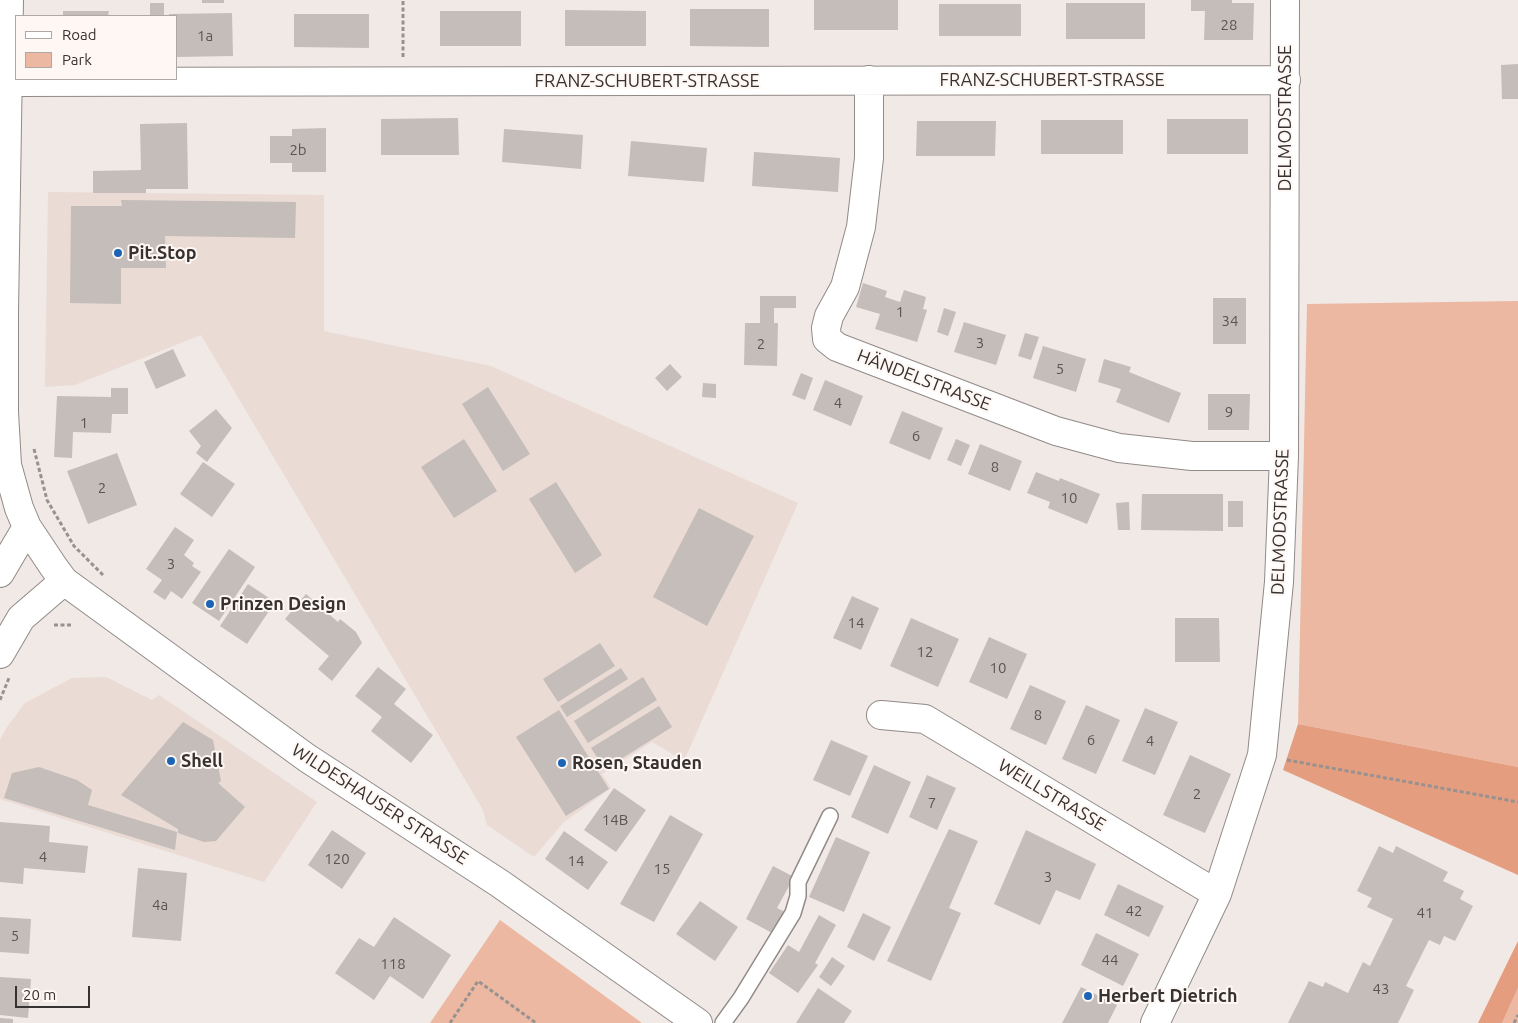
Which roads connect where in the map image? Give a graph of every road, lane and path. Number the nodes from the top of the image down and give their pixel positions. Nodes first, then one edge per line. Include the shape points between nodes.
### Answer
1 (9, 0) edge
2 (404, 0) edge
3 (1285, 0) edge
4 (869, 80) junction
5 (1286, 80) junction
6 (8, 82) junction
7 (403, 82) junction
8 (2, 243) edge
9 (33, 443) dead end
10 (1284, 456) junction
11 (27, 527) junction
12 (0, 573) edge
13 (105, 577) dead end
14 (64, 581) junction
15 (0, 654) edge
16 (881, 715) dead end
17 (1262, 755) junction
18 (1518, 802) edge
19 (830, 816) dead end
20 (1217, 894) junction
21 (1518, 1016) edge
22 (450, 1023) edge
23 (536, 1023) edge
24 (698, 1023) edge
25 (723, 1023) edge
26 (1155, 1023) edge
27 (1514, 1023) edge

1 - 6 street, WILDESHAUSER STRASSE
2 - 7 path
3 - 5 street, DELMODSTRASSE
4 - 5 street, FRANZ-SCHUBERT-STRASSE
4 - 7 street, FRANZ-SCHUBERT-STRASSE
4 - 10 street, HÄNDELSTRASSE via 869,158 861,227 845,286 829,316 827,339 837,347 1056,431 1120,448 1192,456
5 - 10 street, DELMODSTRASSE
6 - 7 street, FRANZ-SCHUBERT-STRASSE
6 - 8 street, WILDESHAUSER STRASSE
8 - 11 street, WILDESHAUSER STRASSE via 7,465
9 - 13 path via 47,500 74,546
10 - 17 street, DELMODSTRASSE via 1279,582
11 - 12 street
11 - 14 street, WILDESHAUSER STRASSE
14 - 15 street via 21,618
14 - 24 street, WILDESHAUSER STRASSE via 307,758 499,883
16 - 20 street, WEILLSTRASSE via 926,719
17 - 18 path
17 - 20 street, DELMODSTRASSE
19 - 25 lane via 798,882 793,913
20 - 26 street, DELMODSTRASSE
21 - 27 path
22 - 23 path via 478,981

